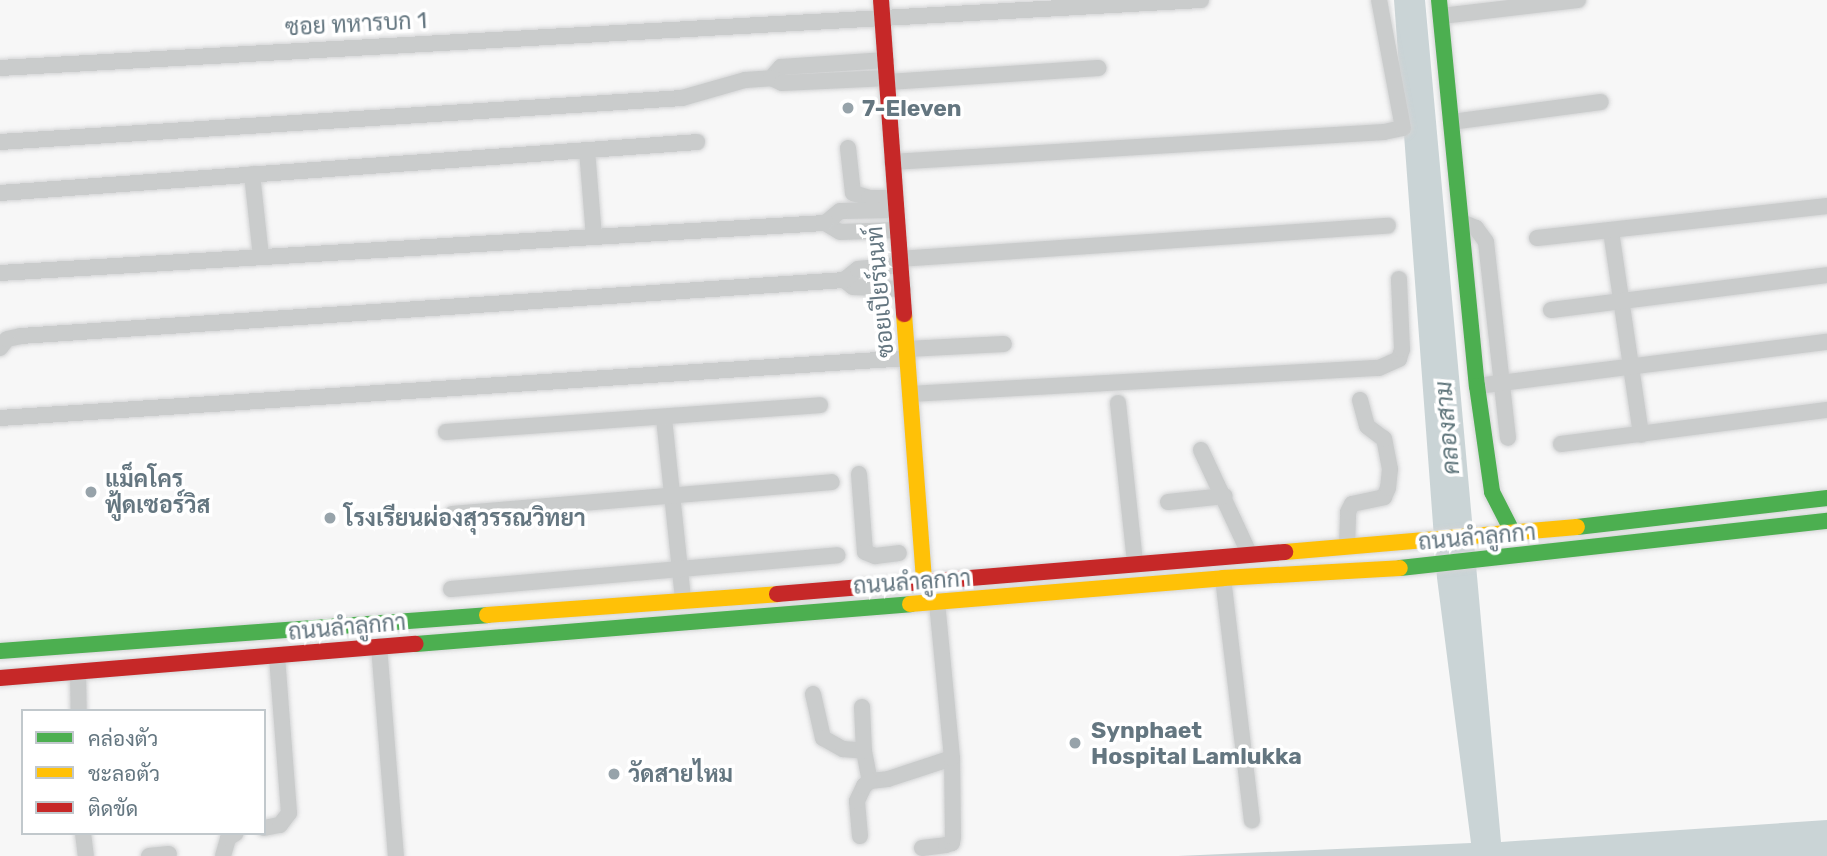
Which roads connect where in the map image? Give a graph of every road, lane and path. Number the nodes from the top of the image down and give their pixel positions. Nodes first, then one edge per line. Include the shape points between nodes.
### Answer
1 (881, 0) edge
2 (1201, 0) edge
3 (1379, 0) edge
4 (1578, 0) edge
5 (1440, 8) edge
6 (882, 17) junction
7 (886, 60) junction
8 (0, 68) edge
9 (1099, 68) dead end
10 (771, 78) junction
11 (888, 80) junction
12 (1601, 102) dead end
13 (1451, 122) junction
14 (0, 142) edge
15 (696, 142) dead end
16 (848, 148) dead end
17 (587, 150) junction
18 (892, 162) junction
19 (252, 174) junction
20 (0, 193) edge
21 (896, 204) junction
22 (1827, 205) edge
23 (1461, 222) junction
24 (825, 223) junction
25 (1388, 226) dead end
26 (897, 229) junction
27 (1611, 231) junction
28 (594, 237) junction
29 (1537, 238) dead end
30 (261, 257) junction
31 (900, 262) junction
32 (0, 273) edge
33 (1827, 275) edge
34 (1399, 279) dead end
35 (844, 280) junction
36 (903, 289) junction
37 (1621, 300) junction
38 (1551, 310) dead end
39 (1827, 342) edge
40 (1004, 344) dead end
41 (0, 348) edge
42 (907, 353) junction
43 (1631, 368) junction
44 (1502, 383) junction
45 (1477, 386) junction
46 (910, 394) junction
47 (1360, 400) dead end
48 (1118, 403) dead end
49 (820, 405) dead end
50 (1827, 410) edge
51 (0, 418) edge
52 (664, 418) junction
53 (446, 432) dead end
54 (1641, 435) junction
55 (1508, 438) dead end
56 (1560, 444) dead end
57 (1201, 450) dead end
58 (859, 474) dead end
59 (832, 482) dead end
60 (673, 494) junction
61 (1225, 496) junction
62 (1827, 498) edge
63 (1168, 502) dead end
64 (452, 514) dead end
65 (1827, 521) edge
66 (1505, 533) junction
67 (1347, 545) junction
68 (899, 553) dead end
69 (1249, 553) junction
70 (838, 555) dead end
71 (875, 556) junction
72 (1135, 563) junction
73 (680, 569) junction
74 (1223, 578) junction
75 (924, 581) junction
76 (879, 586) junction
77 (450, 589) dead end
78 (683, 600) junction
79 (937, 603) junction
80 (607, 606) junction
81 (612, 628) junction
82 (379, 646) junction
83 (0, 651) edge
84 (277, 656) junction
85 (78, 672) junction
86 (0, 678) edge
87 (813, 694) dead end
88 (862, 707) dead end
89 (79, 709) edge
90 (864, 751) junction
91 (952, 758) junction
92 (870, 781) junction
93 (1252, 820) dead end
94 (266, 828) edge
95 (83, 835) edge
96 (233, 835) edge
97 (860, 836) dead end
98 (922, 848) dead end
99 (169, 854) dead end
100 (86, 856) edge
101 (149, 856) edge
102 (223, 856) edge
103 (396, 856) edge

1 - 6 main road, ซอยเปียร์นนท์
2 - 6 street, ซอย ทหารบก 1
3 - 18 street via 1404,128
4 - 5 street
5 - 13 main road
6 - 7 main road, ซอยเปียร์นนท์
6 - 8 street, ซอย ทหารบก 1
7 - 10 street via 781,67
7 - 11 main road, ซอยเปียร์นนท์
9 - 11 street
10 - 11 street via 782,83
10 - 14 street via 744,80 682,98
11 - 18 main road, ซอยเปียร์นนท์
12 - 13 street
13 - 23 main road
15 - 17 street
16 - 21 street via 853,193
17 - 19 street
17 - 28 street
18 - 21 main road, ซอยเปียร์นนท์
19 - 20 street
19 - 30 street
21 - 24 street via 840,211
21 - 26 main road, ซอยเปียร์นนท์
22 - 27 street
23 - 44 street via 1476,228 1486,242
23 - 45 main road
24 - 26 street via 840,232
24 - 28 street
25 - 31 street
26 - 31 main road, ซอยเปียร์นนท์
27 - 29 street
27 - 37 street
28 - 30 street
30 - 32 street
31 - 35 street via 858,269
31 - 36 main road, ซอยเปียร์นนท์
33 - 37 street
34 - 46 street via 1402,349 1399,359 1380,368
35 - 36 street via 853,288
35 - 41 street via 21,336 7,339
36 - 42 main road, ซอยเปียร์นนท์
37 - 38 street
37 - 43 street
39 - 43 street
40 - 42 street
42 - 46 main road, ซอยเปียร์นนท์
42 - 51 street
43 - 44 street
43 - 54 street
44 - 45 street
44 - 55 street
45 - 66 main road via 1492,492
46 - 75 main road, ซอยเปียร์นนท์
47 - 67 street via 1367,426 1384,439 1390,468 1384,497 1352,505 1348,512
48 - 72 street
49 - 52 street
50 - 54 street
52 - 53 street
52 - 60 street
54 - 56 street
57 - 61 street
58 - 71 street via 863,546 869,556
59 - 60 street
60 - 64 street
60 - 73 street
61 - 63 street
61 - 69 street
62 - 66 main road, ถนนลำลูกกา
65 - 74 main road, ถนนลำลูกกา via 1426,566
66 - 67 main road, ถนนลำลูกกา
67 - 69 main road, ถนนลำลูกกา
68 - 71 street
69 - 72 main road, ถนนลำลูกกา
70 - 73 street
71 - 76 street
72 - 75 main road, ถนนลำลูกกา
73 - 77 street
73 - 78 street
74 - 79 main road, ถนนลำลูกกา
74 - 93 street
75 - 76 main road, ถนนลำลูกกา
76 - 78 main road, ถนนลำลูกกา
78 - 80 main road, ถนนลำลูกกา
79 - 81 main road, ถนนลำลูกกา
79 - 91 street
80 - 81 main road
80 - 83 main road, ถนนลำลูกกา
81 - 82 main road, ถนนลำลูกกา
82 - 84 main road, ถนนลำลูกกา
82 - 103 street
84 - 85 main road, ถนนลำลูกกา
84 - 94 street via 289,813 280,825
85 - 86 main road, ถนนลำลูกกา
85 - 89 street
87 - 90 street via 823,738 843,749
88 - 90 street
90 - 92 street
91 - 92 street
91 - 98 street via 952,843
92 - 97 street via 857,801
95 - 100 street
96 - 102 street
99 - 101 street

